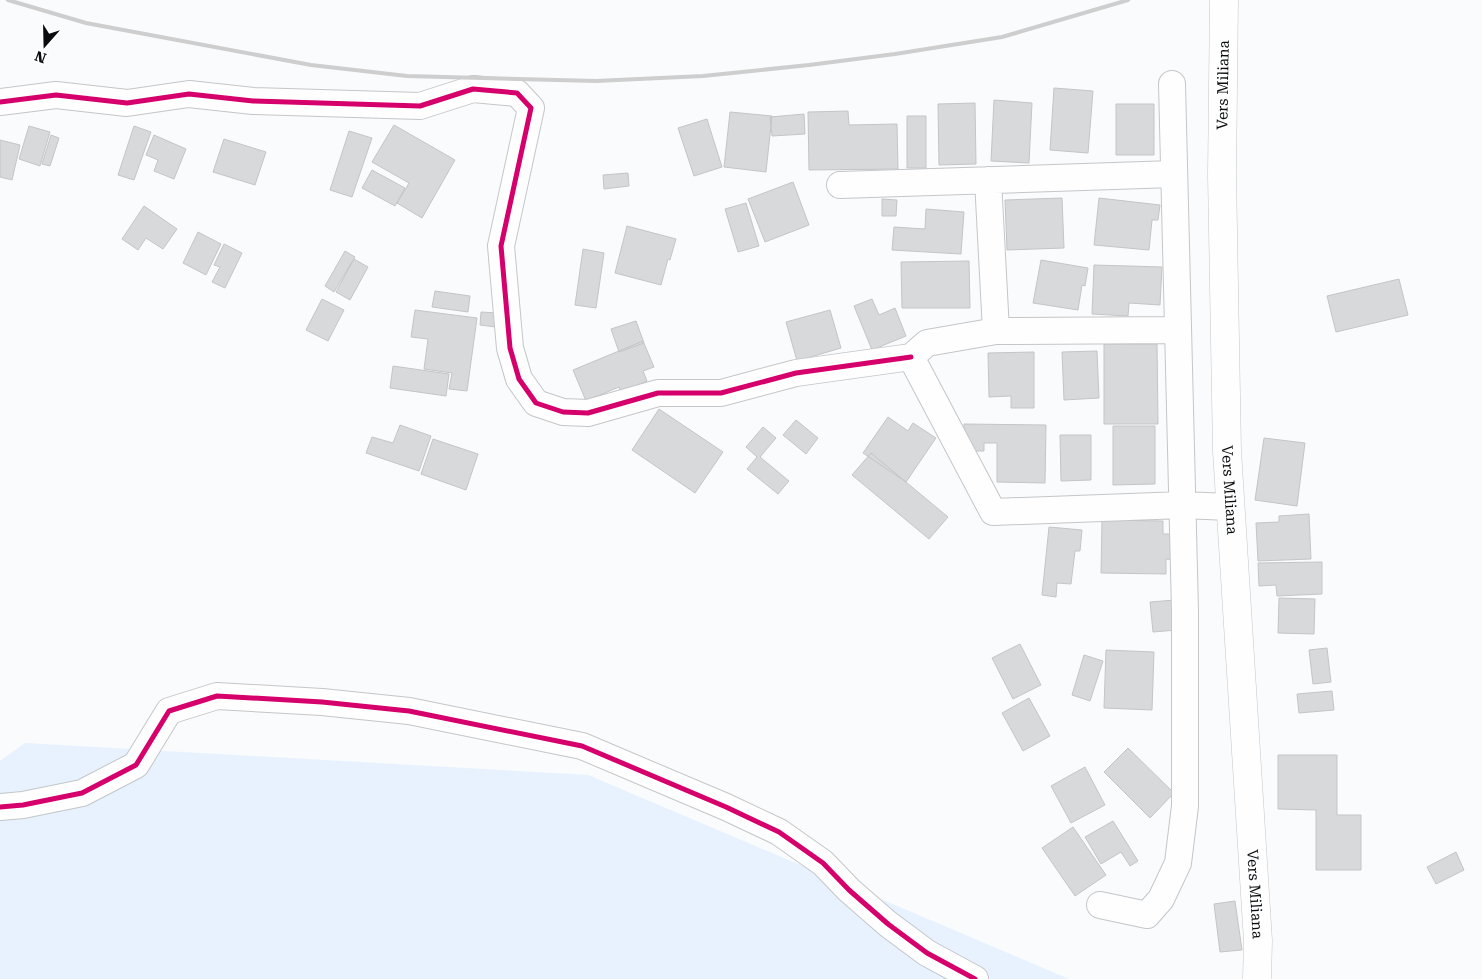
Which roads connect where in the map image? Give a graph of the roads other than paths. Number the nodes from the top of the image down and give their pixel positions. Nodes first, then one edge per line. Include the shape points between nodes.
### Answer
1 (1224, 0) edge
2 (1172, 84) dead end
3 (0, 102) edge
4 (1174, 174) junction
5 (988, 180) junction
6 (840, 185) dead end
7 (1177, 330) junction
8 (996, 331) junction
9 (911, 357) junction
10 (1182, 505) junction
11 (1230, 507) junction
12 (0, 808) edge
13 (1100, 906) dead end
14 (975, 979) edge
15 (1257, 979) edge

1 - 11 main road, Vers Miliana via 1222,175
2 - 4 street
3 - 9 street via 56,95 128,103 189,94 253,101 420,106 473,89 516,93 531,108 501,246 510,348 519,379 536,403 563,412 588,413 658,393 721,393 796,373
4 - 5 street
4 - 7 street
5 - 6 street
5 - 8 street
7 - 8 street
7 - 10 street
8 - 9 street via 927,343
9 - 10 street via 993,512
10 - 11 street
10 - 13 street via 1186,806 1178,863 1161,899 1148,915
11 - 15 main road, Vers Miliana via 1258,941
12 - 14 street via 82,793 136,765 169,712 217,696 409,711 582,746 779,832 823,863 888,924 927,953

